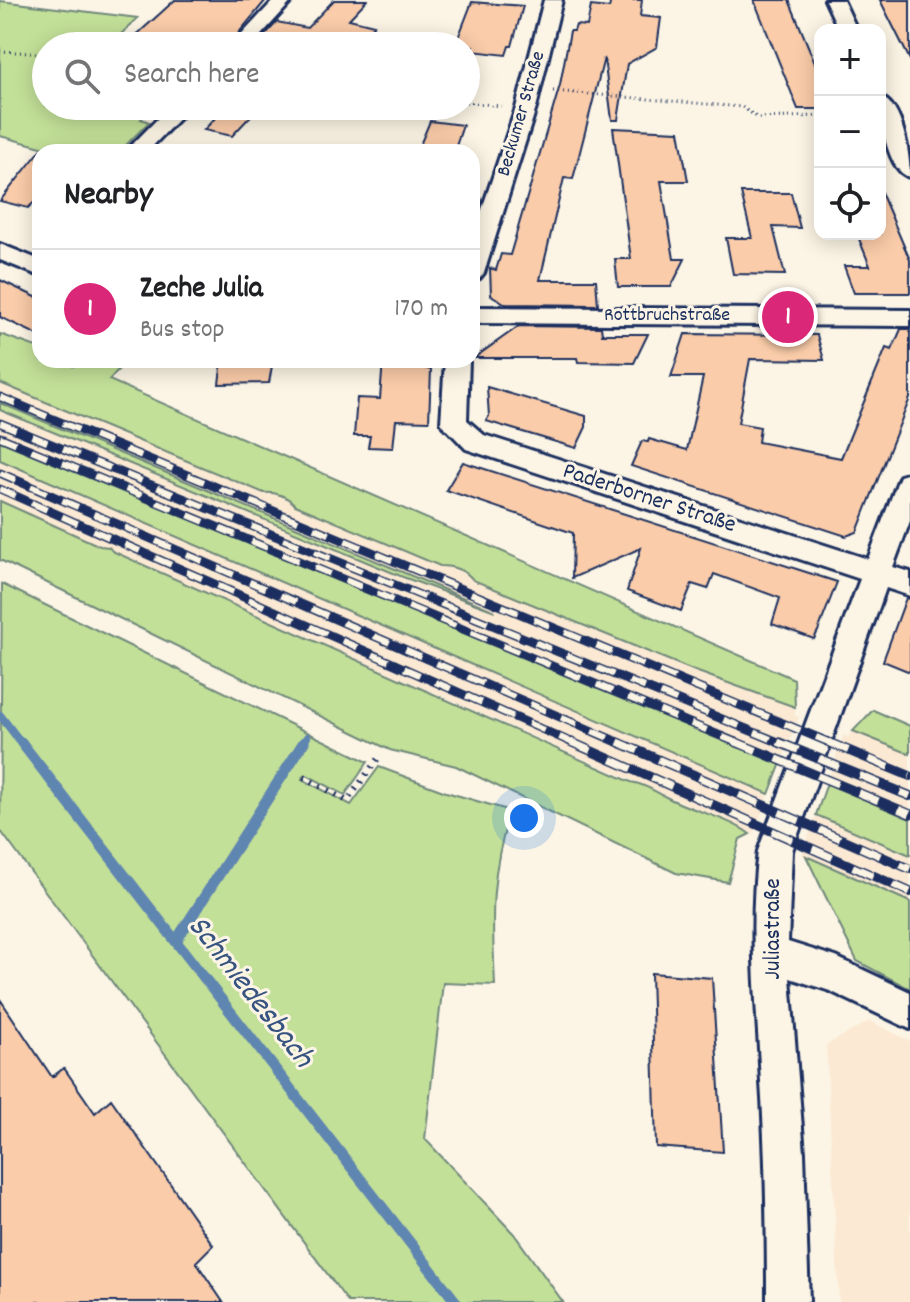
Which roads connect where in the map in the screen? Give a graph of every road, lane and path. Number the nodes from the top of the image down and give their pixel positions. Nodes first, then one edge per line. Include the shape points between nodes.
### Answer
1 (284, 0) edge
2 (553, 0) edge
3 (834, 0) edge
4 (845, 24) edge
5 (253, 32) edge
6 (0, 51) edge
7 (32, 53) edge
8 (561, 91) dead end
9 (480, 103) edge
10 (526, 108) junction
11 (814, 116) edge
12 (886, 117) edge
13 (167, 120) edge
14 (143, 144) edge
15 (910, 171) edge
16 (480, 249) edge
17 (0, 251) edge
18 (32, 259) edge
19 (480, 315) edge
20 (910, 318) edge
21 (457, 368) edge
22 (910, 483) edge
23 (878, 573) junction
24 (910, 584) edge
25 (379, 757) dead end
26 (304, 777) dead end
27 (772, 955) junction
28 (910, 1011) edge
29 (788, 1302) edge

1 - 5 street
2 - 10 street, Beckumer Straße
3 - 4 street
6 - 7 path
8 - 11 path via 742,107 758,118
9 - 10 path
10 - 16 street, Beckumer Straße
12 - 15 street
13 - 14 street
17 - 18 street
19 - 20 street, Rottbruchstraße
21 - 23 street, Paderborner Straße via 454,423 475,442
22 - 23 street, Juliastraße
23 - 24 street, Paderborner Straße
23 - 27 street, Juliastraße via 775,851 770,884
25 - 26 path via 347,801
27 - 28 street via 836,975
27 - 29 street, Juliastraße via 787,1185

